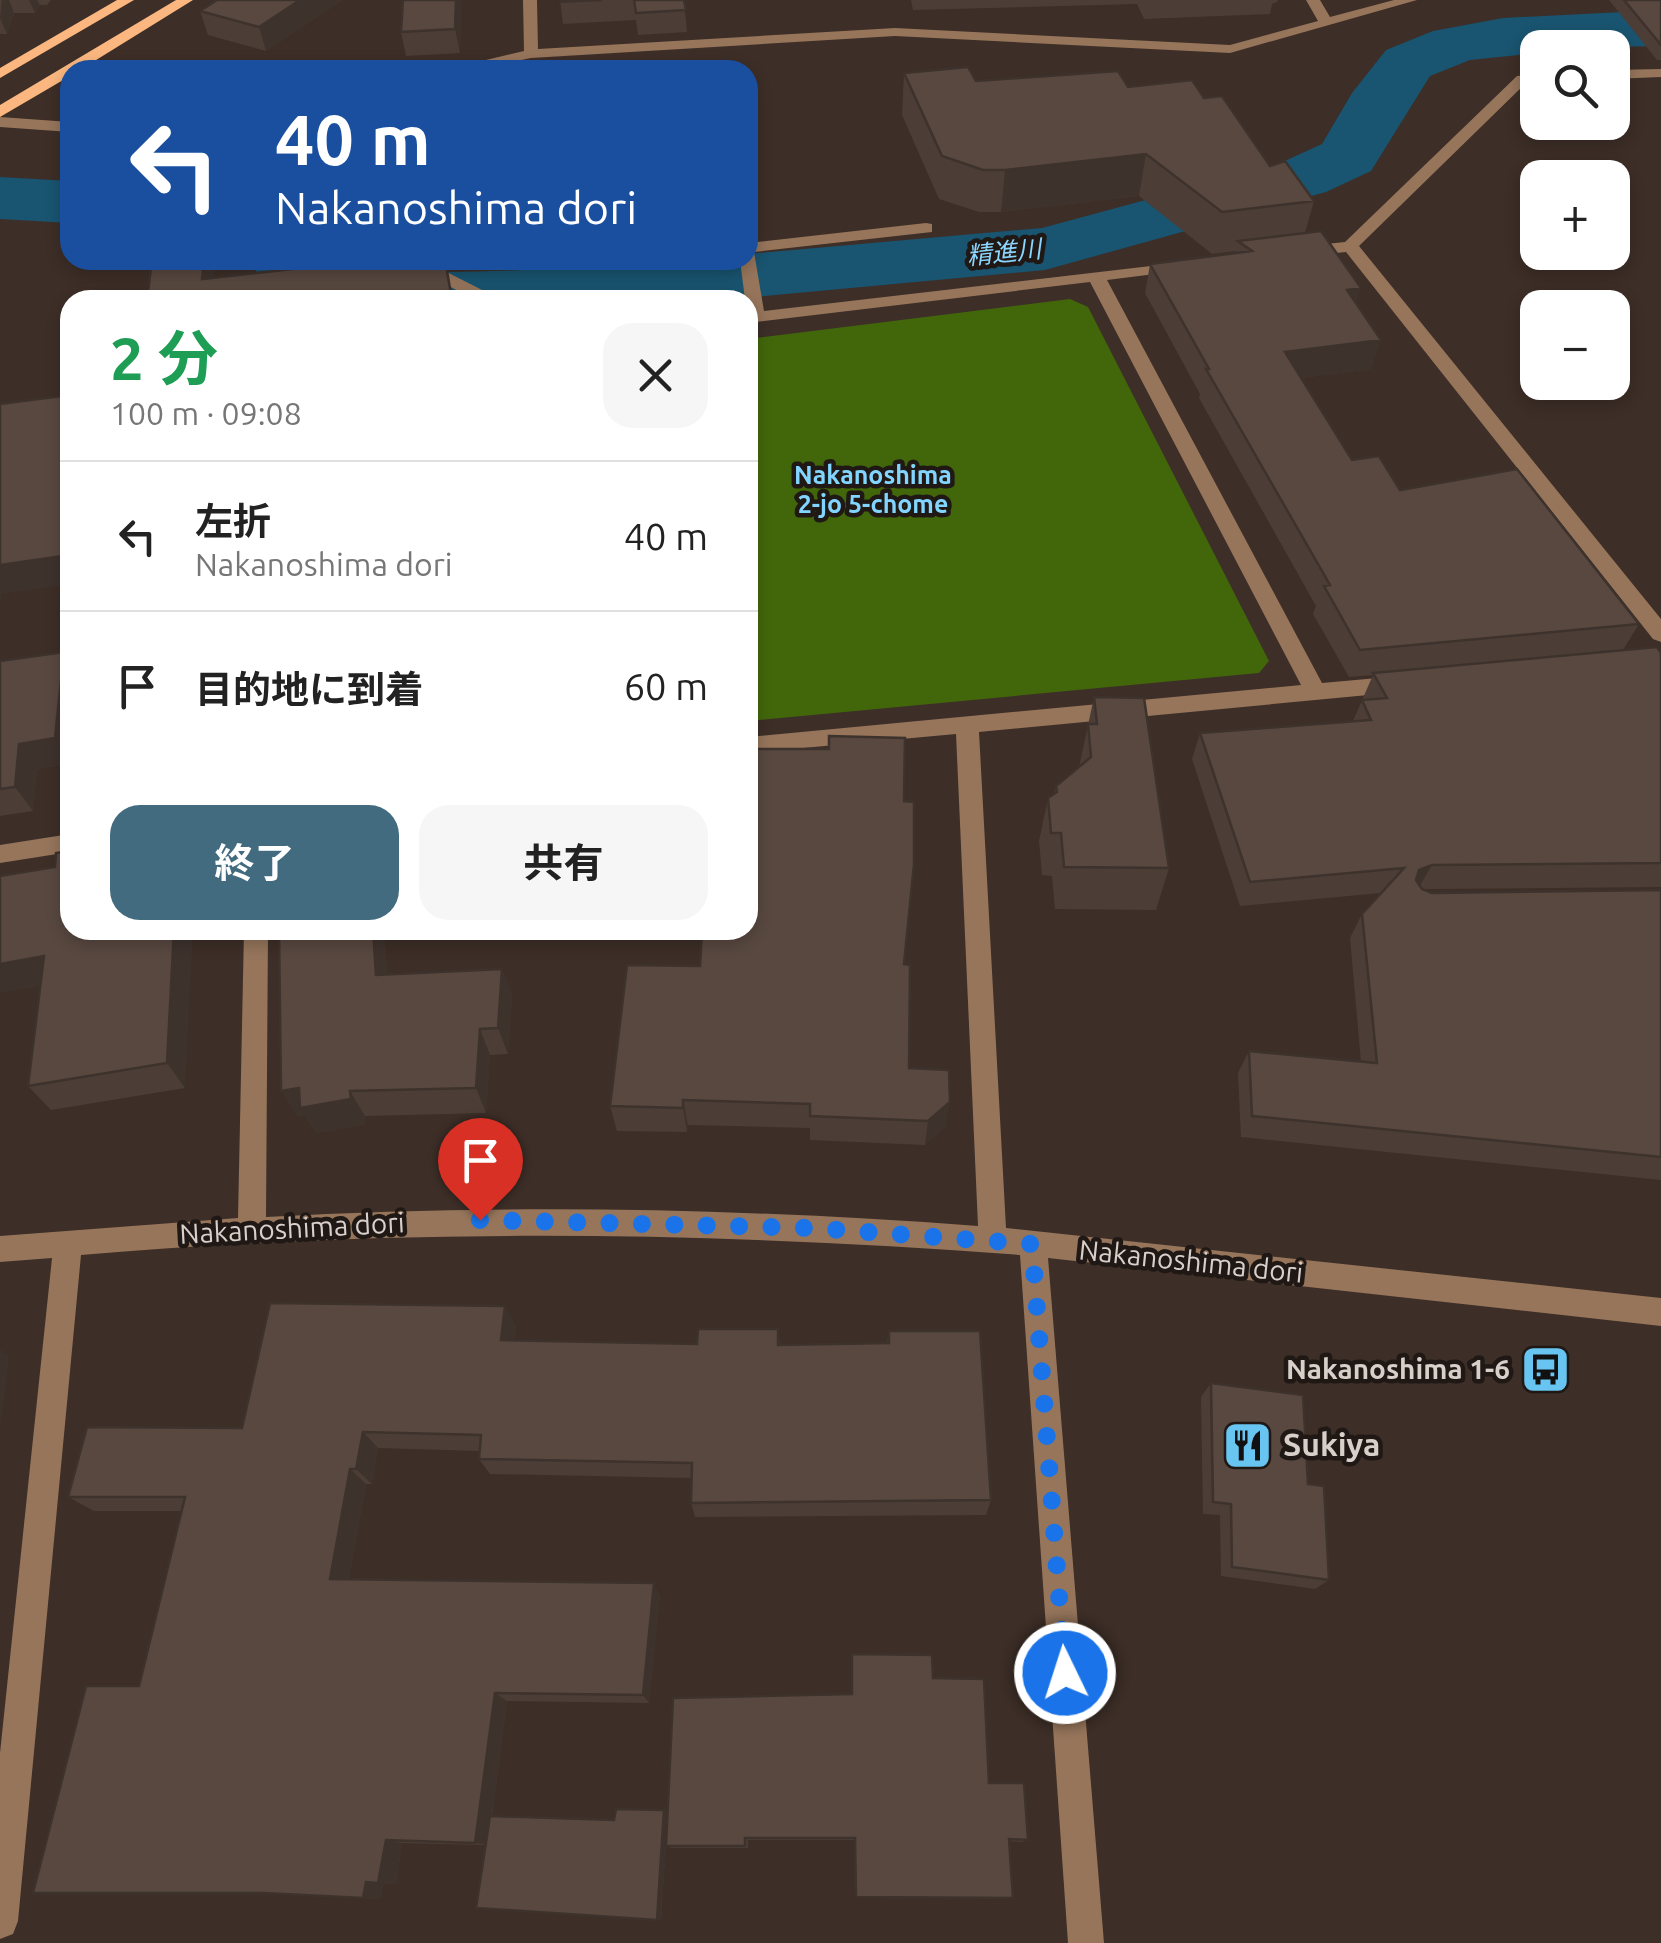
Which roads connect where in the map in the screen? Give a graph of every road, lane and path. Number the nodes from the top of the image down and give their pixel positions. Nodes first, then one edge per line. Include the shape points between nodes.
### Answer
1 (127, 0) edge
2 (186, 0) edge
3 (530, 0) edge
4 (1313, 0) edge
5 (1410, 0) edge
6 (1326, 23) junction
7 (532, 54) junction
8 (86, 60) edge
9 (502, 60) edge
10 (1661, 73) edge
11 (0, 74) edge
12 (1630, 74) edge
13 (60, 76) edge
14 (1520, 81) edge
15 (0, 112) edge
16 (0, 122) edge
17 (60, 127) edge
18 (926, 228) dead end
19 (1350, 246) junction
20 (758, 254) edge
21 (1272, 255) edge
22 (1194, 264) edge
23 (433, 270) edge
24 (1096, 276) junction
25 (470, 290) edge
26 (758, 317) edge
27 (1661, 634) edge
28 (1414, 683) edge
29 (1316, 692) junction
30 (967, 724) junction
31 (758, 744) edge
32 (60, 845) edge
33 (0, 854) edge
34 (256, 940) edge
35 (252, 1229) junction
36 (993, 1241) junction
37 (68, 1242) junction
38 (1032, 1244) junction
39 (0, 1248) edge
40 (1661, 1312) edge
41 (0, 1922) edge
42 (1086, 1943) edge

1 - 11 main road
2 - 8 main road
3 - 7 street
4 - 6 street
5 - 6 street
6 - 7 street via 1230,49 896,32
7 - 9 street
10 - 12 street
13 - 15 main road
14 - 19 street
16 - 17 street
18 - 20 street
19 - 21 street
19 - 27 street
22 - 24 street
23 - 25 street
24 - 26 street
24 - 29 street
28 - 29 street
29 - 30 street
30 - 31 street
30 - 36 street
32 - 33 street
34 - 35 street
35 - 36 street, Nakanoshima dori via 450,1220 633,1222
35 - 37 street, Nakanoshima dori
36 - 38 street, Nakanoshima dori
37 - 39 street, Nakanoshima dori
37 - 41 street
38 - 40 street, Nakanoshima dori
38 - 42 street

